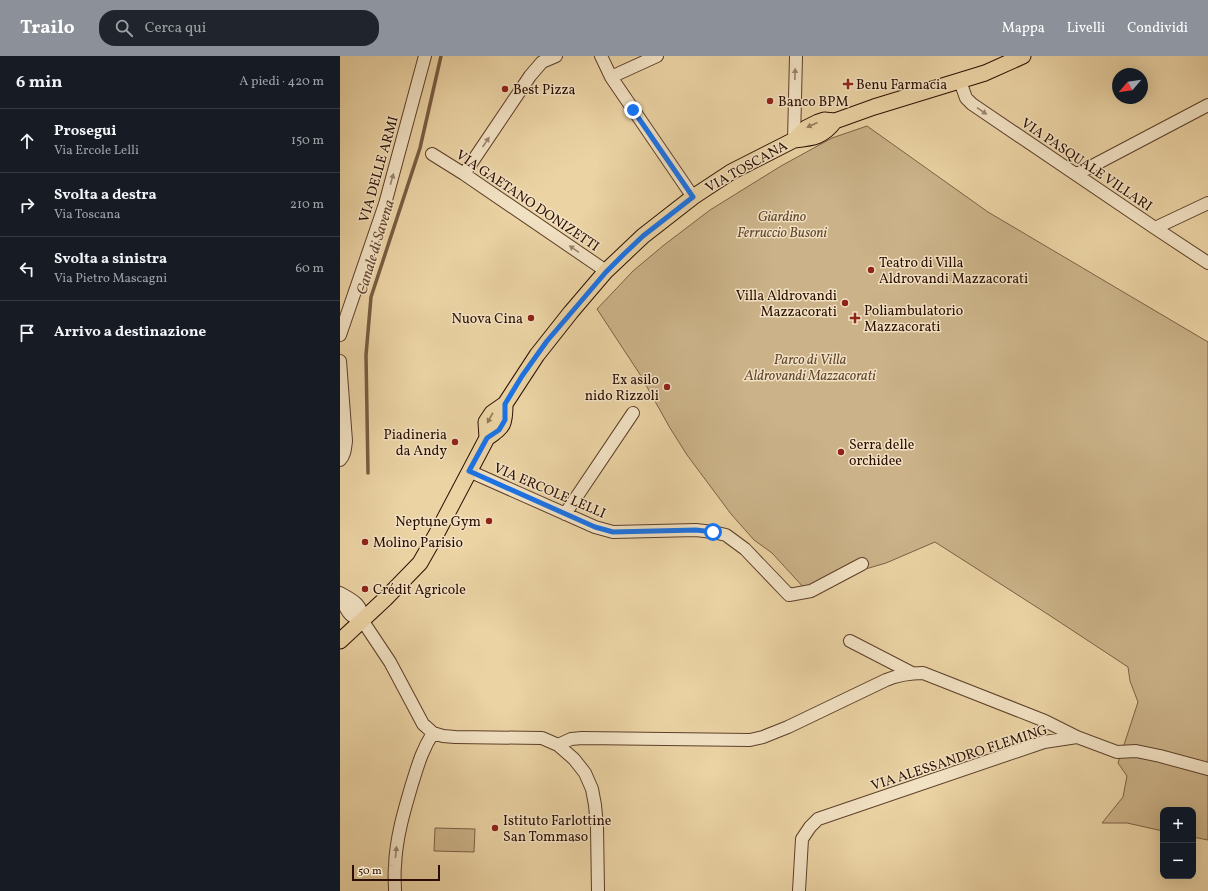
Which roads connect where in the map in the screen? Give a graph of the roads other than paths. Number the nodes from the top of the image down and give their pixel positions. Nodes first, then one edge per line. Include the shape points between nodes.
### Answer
1 (425, 56) edge
2 (556, 56) edge
3 (601, 56) edge
4 (657, 56) edge
5 (796, 56) edge
6 (1023, 56) edge
7 (611, 77) junction
8 (960, 81) junction
9 (1208, 105) edge
10 (794, 140) junction
11 (432, 154) dead end
12 (464, 174) junction
13 (1077, 174) junction
14 (693, 197) junction
15 (1208, 203) edge
16 (1155, 228) junction
17 (1208, 263) edge
18 (606, 272) junction
19 (340, 335) edge
20 (340, 361) edge
21 (633, 413) dead end
22 (340, 460) edge
23 (469, 471) junction
24 (565, 514) junction
25 (862, 564) dead end
26 (340, 593) edge
27 (340, 598) edge
28 (362, 620) junction
29 (850, 640) dead end
30 (340, 641) edge
31 (912, 673) junction
32 (433, 733) junction
33 (1077, 737) junction
34 (558, 745) junction
35 (1208, 769) edge
36 (395, 891) edge
37 (598, 891) edge
38 (799, 891) edge

19 -> 1 street, VIA DELLE ARMI via 385,204
12 -> 2 street via 530,76 542,62
3 - 7 street
4 - 7 street
10 -> 5 street
6 - 8 main road, VIA TOSCANA
7 - 14 street
8 - 10 main road, VIA TOSCANA via 835,121 818,122 806,128
8 -> 13 street, VIA PASQUALE VILLARI via 966,98 972,104
9 - 13 street
10 - 14 main road, VIA TOSCANA via 731,172
11 - 12 street, VIA GAETANO DONIZETTI
18 -> 12 street, VIA GAETANO DONIZETTI
13 - 16 street, VIA PASQUALE VILLARI
14 - 18 main road, VIA TOSCANA via 643,236
15 - 16 street
16 - 17 street, VIA PASQUALE VILLARI
18 - 23 main road, VIA TOSCANA via 537,355 505,404 492,413 486,422 487,438
20 - 22 street via 346,441 345,451
21 - 24 street
23 - 24 street, VIA ERCOLE LELLI
23 - 28 main road, VIA TOSCANA via 420,563
24 - 25 street, VIA ERCOLE LELLI via 613,532 696,530 726,535 745,549 788,595 811,591
26 - 28 street via 357,603 361,609
27 - 28 street via 350,615
28 - 30 main road, VIA TOSCANA
28 - 32 street via 390,662 423,724
29 - 31 street
31 - 33 street via 923,674 1045,721
31 - 34 street via 886,680 788,727 750,740 582,738 571,739
32 - 34 street via 455,737 542,738
36 -> 32 street via 395,861 403,814 420,758
33 - 35 street, VIA ALESSANDRO FLEMING via 1117,752 1136,751
33 - 38 street, VIA ALESSANDRO FLEMING via 1044,742 818,819 802,839
34 - 37 street via 585,773 592,789 597,827

